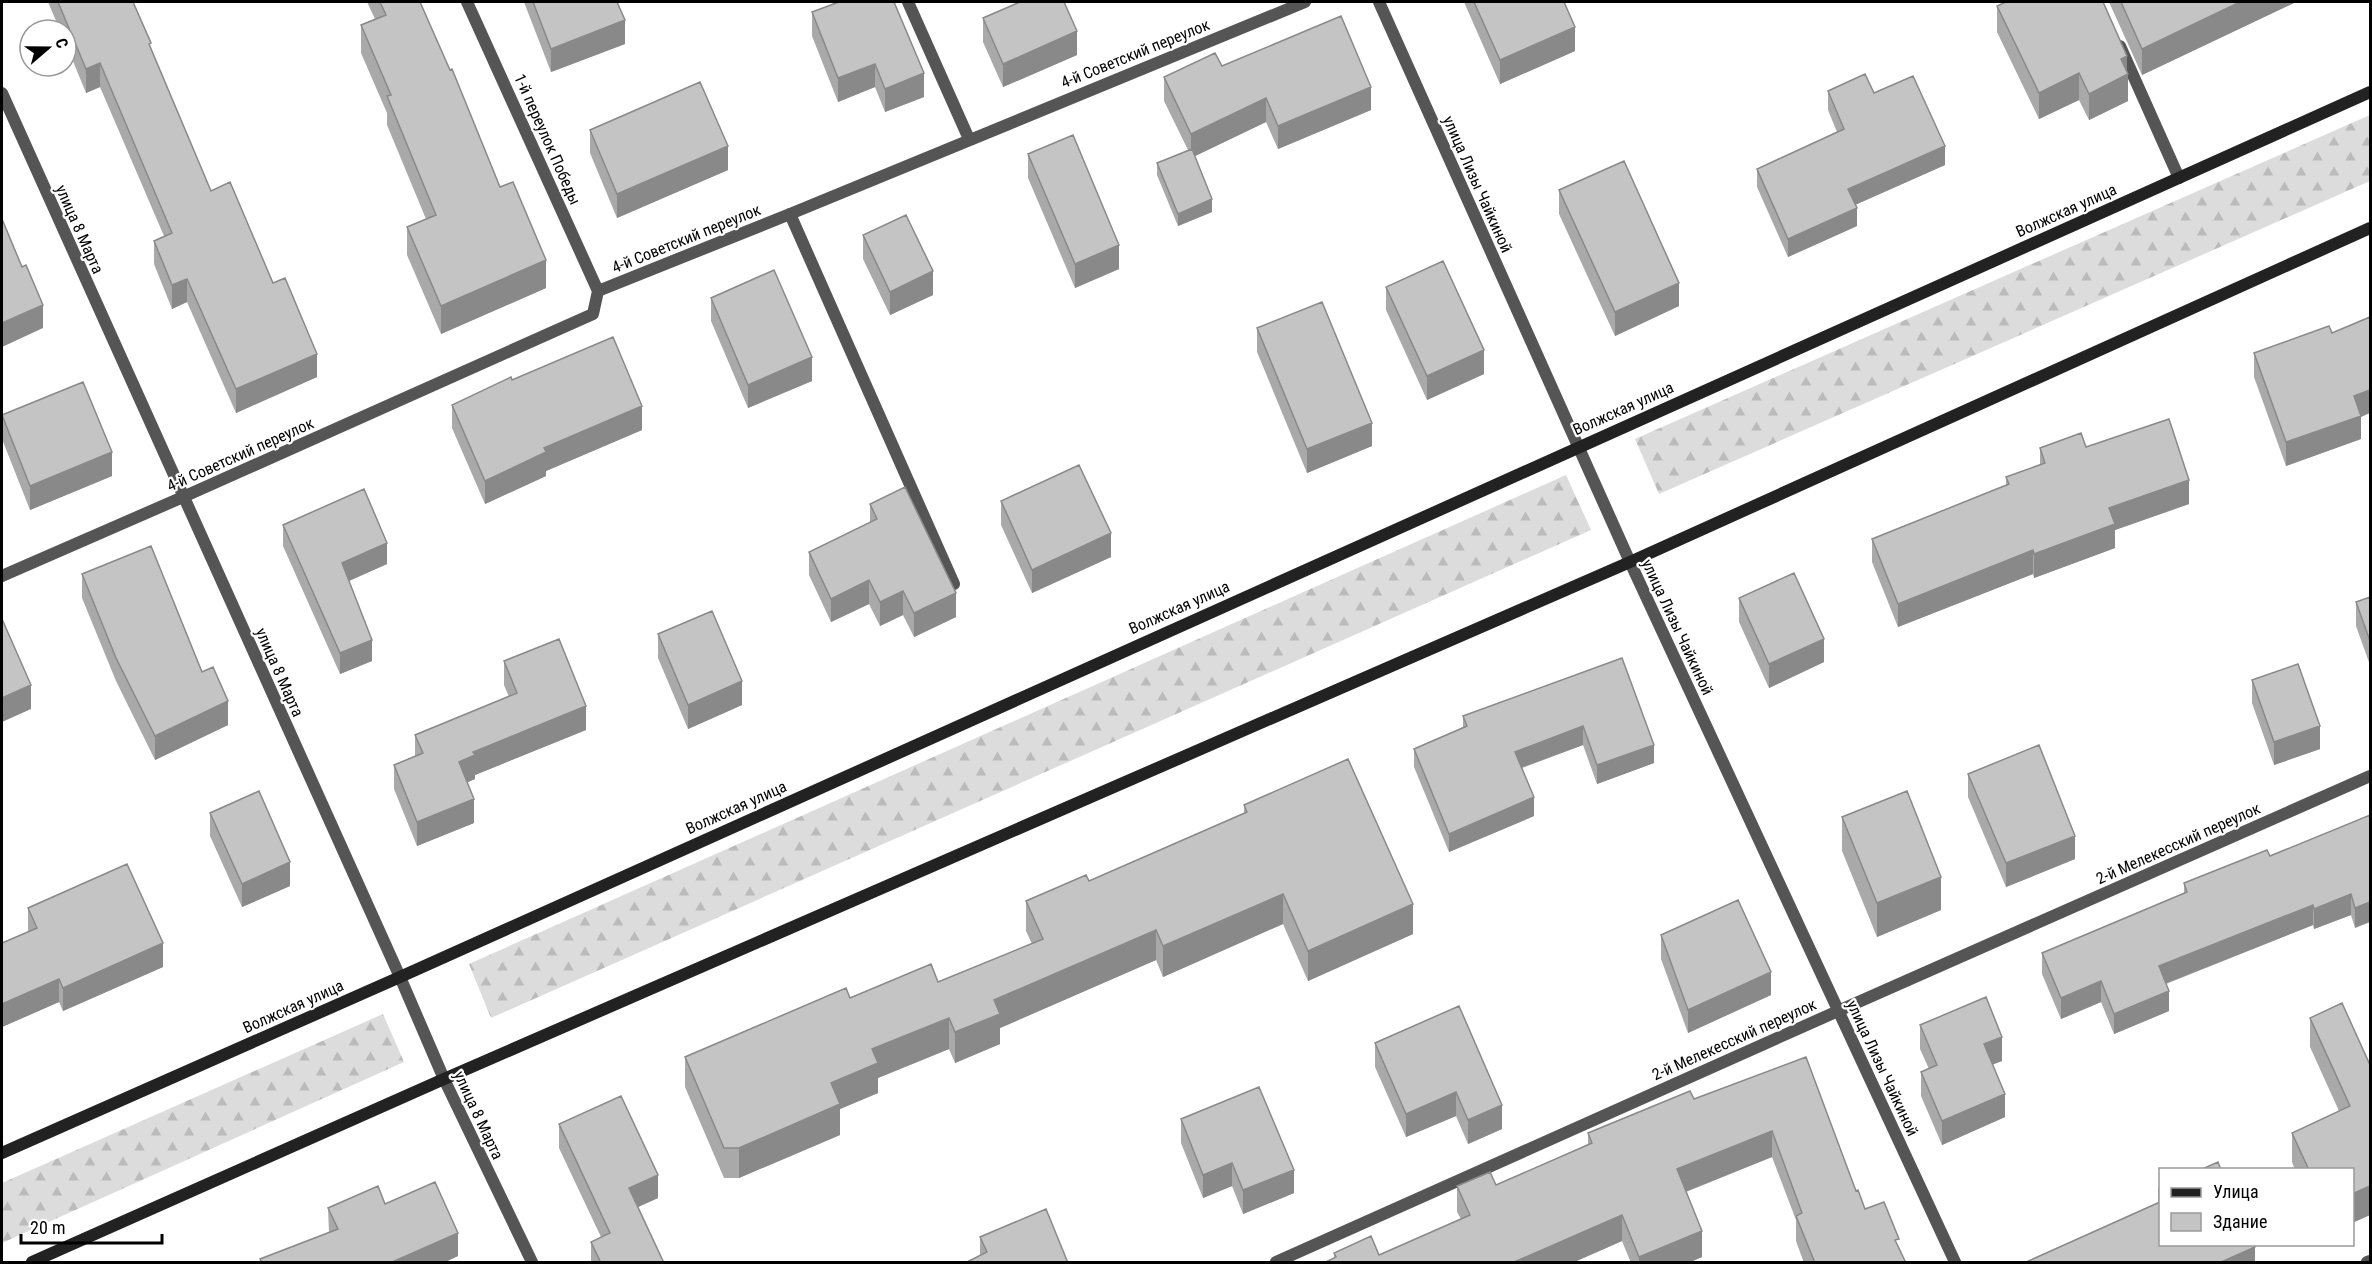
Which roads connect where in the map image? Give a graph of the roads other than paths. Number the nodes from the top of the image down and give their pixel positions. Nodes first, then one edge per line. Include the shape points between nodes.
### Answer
1 (467, 2) edge
2 (908, 2) edge
3 (1305, 2) edge
4 (1379, 2) edge
5 (2114, 33) edge
6 (2370, 92) edge
7 (2, 93) edge
8 (969, 139) junction
9 (2180, 178) junction
10 (790, 214) junction
11 (2370, 228) edge
12 (598, 291) junction
13 (1578, 447) junction
14 (183, 497) junction
15 (1630, 562) junction
16 (2, 576) edge
17 (954, 584) edge
18 (2370, 776) edge
19 (400, 977) junction
20 (1838, 1011) junction
21 (444, 1079) junction
22 (2, 1153) edge
23 (32, 1263) edge
24 (531, 1263) edge
25 (1276, 1263) edge
26 (1955, 1263) edge

1 - 12 street, 1-й переулок Победы
2 - 8 street
3 - 8 street, 4-й Советский переулок
4 - 13 street, улица Лизы Чайкиной
5 - 9 street
6 - 9 main road, Волжская улица
7 - 14 street, улица 8 Марта
8 - 10 street, 4-й Советский переулок
9 - 13 main road, Волжская улица
10 - 12 street, 4-й Советский переулок
10 - 17 street
11 - 15 main road
12 - 14 street, 4-й Советский переулок via 593,314
13 - 15 street, улица Лизы Чайкиной
13 - 19 main road, Волжская улица
14 - 16 street, 4-й Советский переулок
14 - 19 street, улица 8 Марта
15 - 20 street, улица Лизы Чайкиной
15 - 21 main road
18 - 20 street, 2-й Мелекесский переулок
19 - 21 street, улица 8 Марта
19 - 22 main road, Волжская улица
20 - 25 street, 2-й Мелекесский переулок
20 - 26 street, улица Лизы Чайкиной
21 - 23 main road
21 - 24 street, улица 8 Марта

